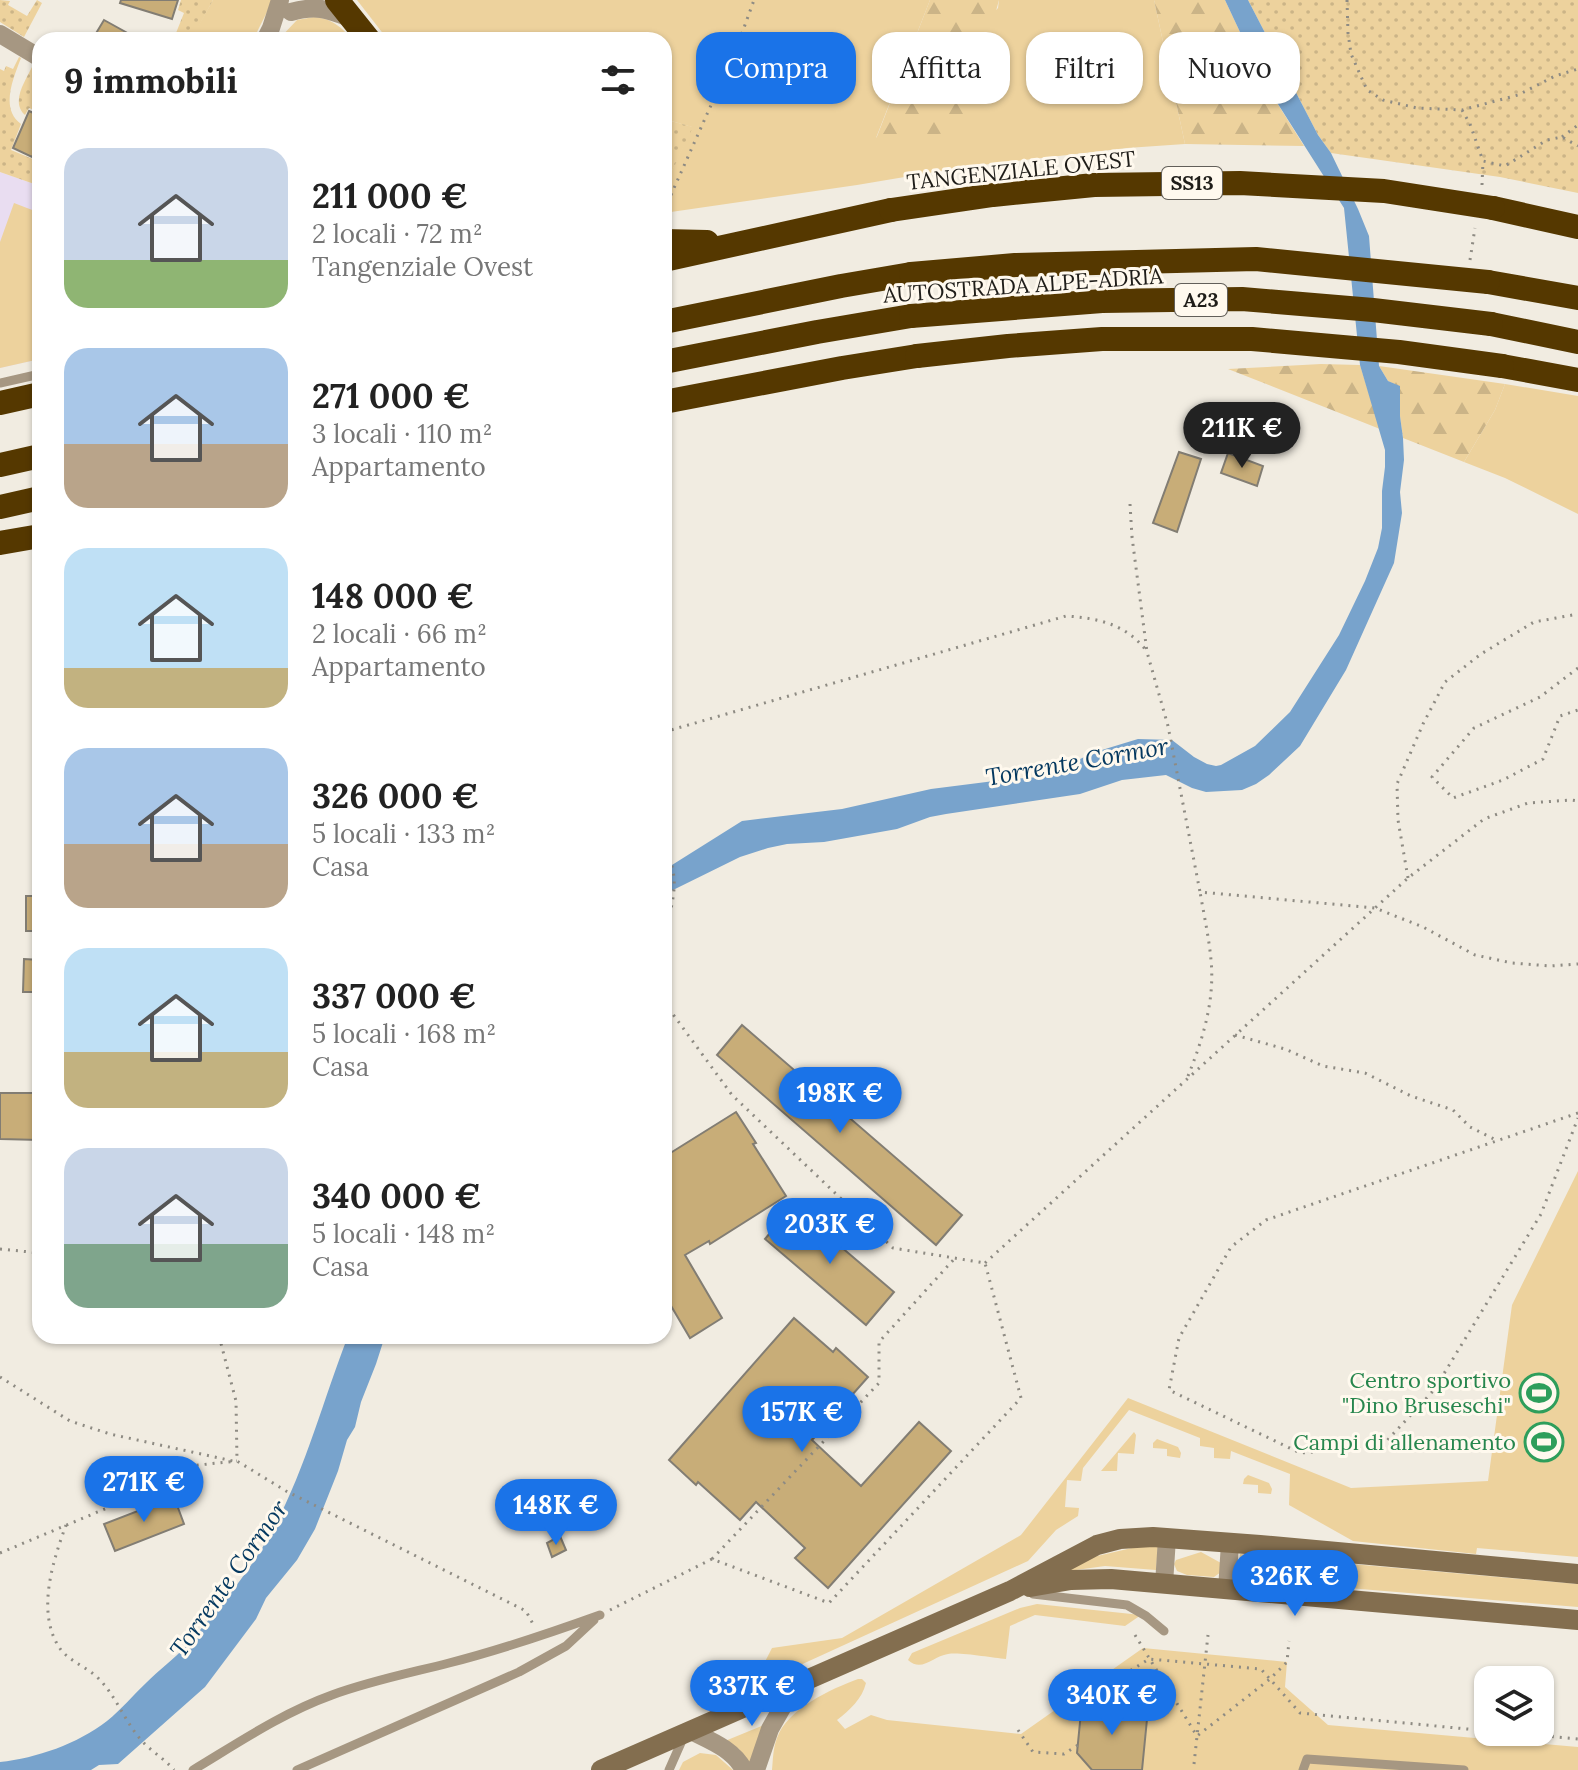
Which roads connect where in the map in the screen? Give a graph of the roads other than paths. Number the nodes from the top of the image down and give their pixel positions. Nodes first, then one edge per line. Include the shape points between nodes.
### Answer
1 (291, 4) edge
2 (344, 9) edge
3 (270, 32) edge
4 (363, 32) edge
5 (0, 34) edge
6 (32, 53) edge
7 (1578, 227) edge
8 (672, 241) edge
9 (737, 245) junction
10 (672, 258) edge
11 (1578, 298) edge
12 (672, 320) edge
13 (1578, 342) edge
14 (672, 360) edge
15 (32, 376) edge
16 (1578, 380) edge
17 (0, 383) edge
18 (32, 396) edge
19 (672, 400) edge
20 (0, 403) edge
21 (32, 458) edge
22 (0, 465) edge
23 (32, 500) edge
24 (0, 507) edge
25 (32, 537) edge
26 (0, 543) edge
27 (1167, 1538) junction
28 (1230, 1543) junction
29 (1578, 1574) edge
30 (1164, 1584) junction
31 (1227, 1590) junction
32 (1010, 1591) junction
33 (1578, 1620) edge
34 (1164, 1631) dead end
35 (795, 1685) junction
36 (688, 1732) junction
37 (193, 1770) edge
38 (297, 1770) edge
39 (601, 1770) edge
40 (669, 1770) edge
41 (744, 1770) edge
42 (756, 1770) edge
43 (1303, 1770) edge
44 (1464, 1770) edge

1 - 2 street
1 - 3 street
2 - 4 highway
5 - 6 street
7 - 9 highway, TANGENZIALE OVEST / SS13, bridge via 1384,191 1240,183 1094,185 891,210
8 - 9 highway
9 - 10 highway, TANGENZIALE OVEST / SS13
11 - 12 highway, AUTOSTRADA ALPE-ADRIA / A23, bridge via 1488,282 1256,259 1015,265 911,274
13 - 14 highway, AUTOSTRADA ALPE-ADRIA / A23, bridge via 1491,324 1373,310 1242,299 1102,301 911,316
15 - 17 lane
16 - 19 highway, bridge via 1399,352 1252,339 1102,339 917,356
18 - 20 highway
21 - 22 highway
23 - 24 highway
25 - 26 highway
27 - 28 street
27 - 30 street
27 - 32 street via 1134,1537 1097,1545
28 - 29 street
28 - 31 street
30 - 31 street
30 - 32 street via 1071,1580
31 - 33 street
32 - 34 lane via 1127,1605
32 - 35 street
35 - 36 street
35 - 42 street via 770,1729
36 - 39 street
36 - 40 lane
36 - 41 street via 736,1756
37 - 38 lane via 272,1722 332,1695 600,1615 566,1646 519,1672
43 - 44 lane via 1307,1759

